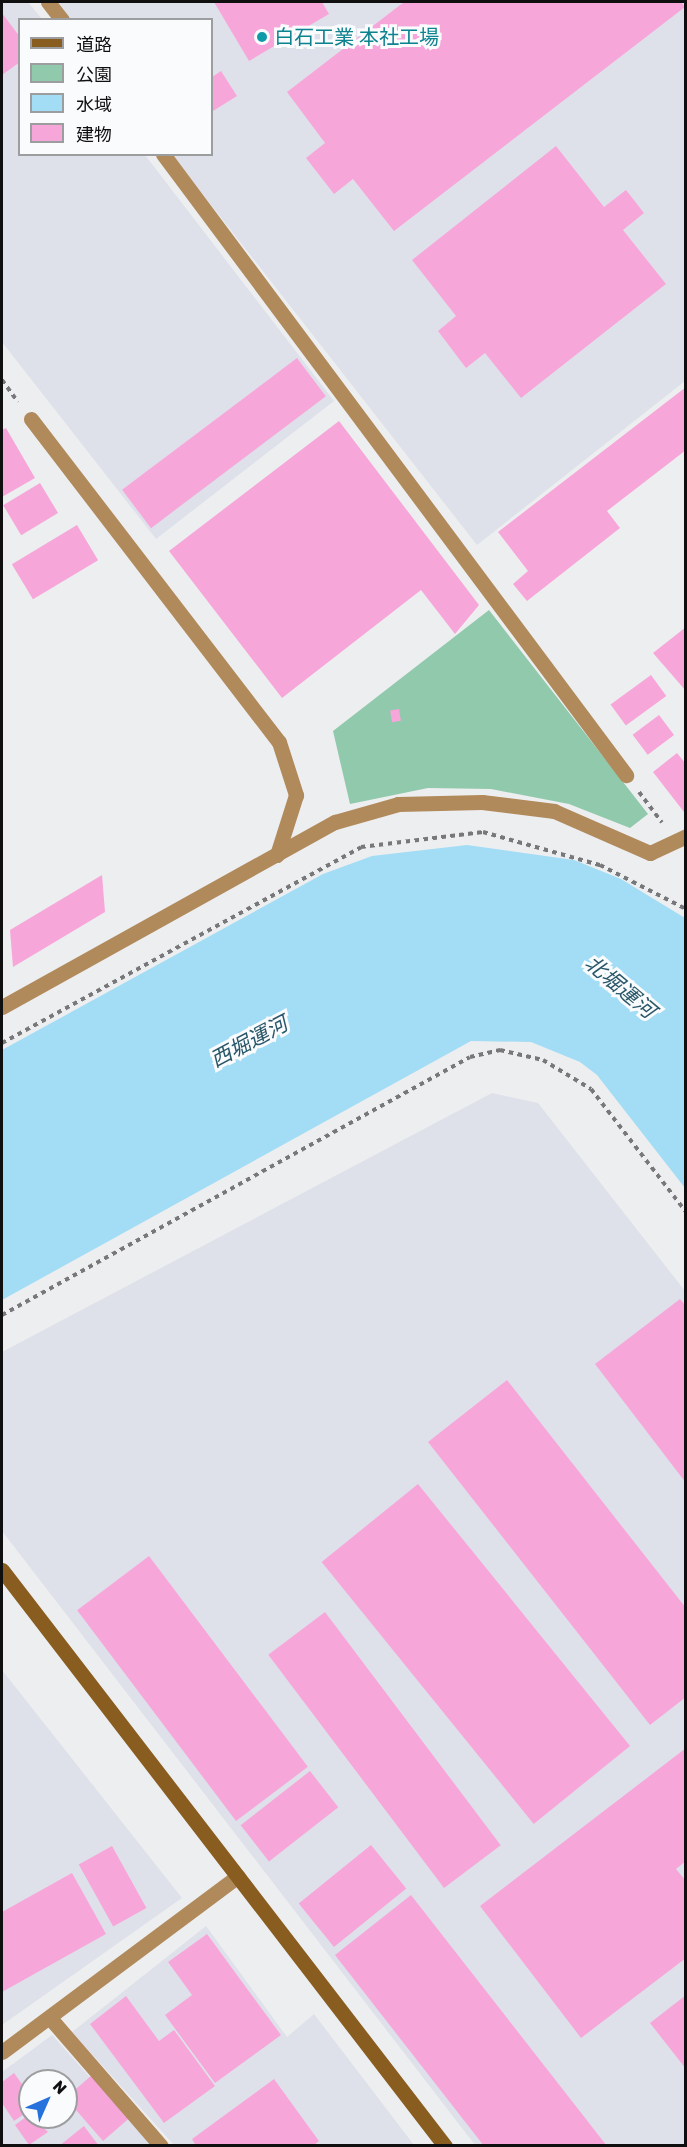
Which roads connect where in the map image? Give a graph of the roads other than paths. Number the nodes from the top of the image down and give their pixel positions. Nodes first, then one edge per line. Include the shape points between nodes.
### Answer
1 (48, 2) edge
2 (60, 18) edge
3 (164, 156) edge
4 (31, 419) dead end
5 (626, 774) road end
6 (682, 839) edge
7 (277, 855) junction
8 (2, 1007) edge
9 (2, 1570) edge
10 (238, 1876) junction
11 (50, 2018) junction
12 (2, 2052) edge
13 (161, 2145) edge
14 (445, 2145) edge

1 - 2 street
3 - 5 street
4 - 7 street via 279,742 296,795
6 - 7 street via 650,853 554,811 482,802 410,804 335,822
7 - 8 street
9 - 10 street
10 - 11 street
10 - 14 street
11 - 12 street
11 - 13 street

